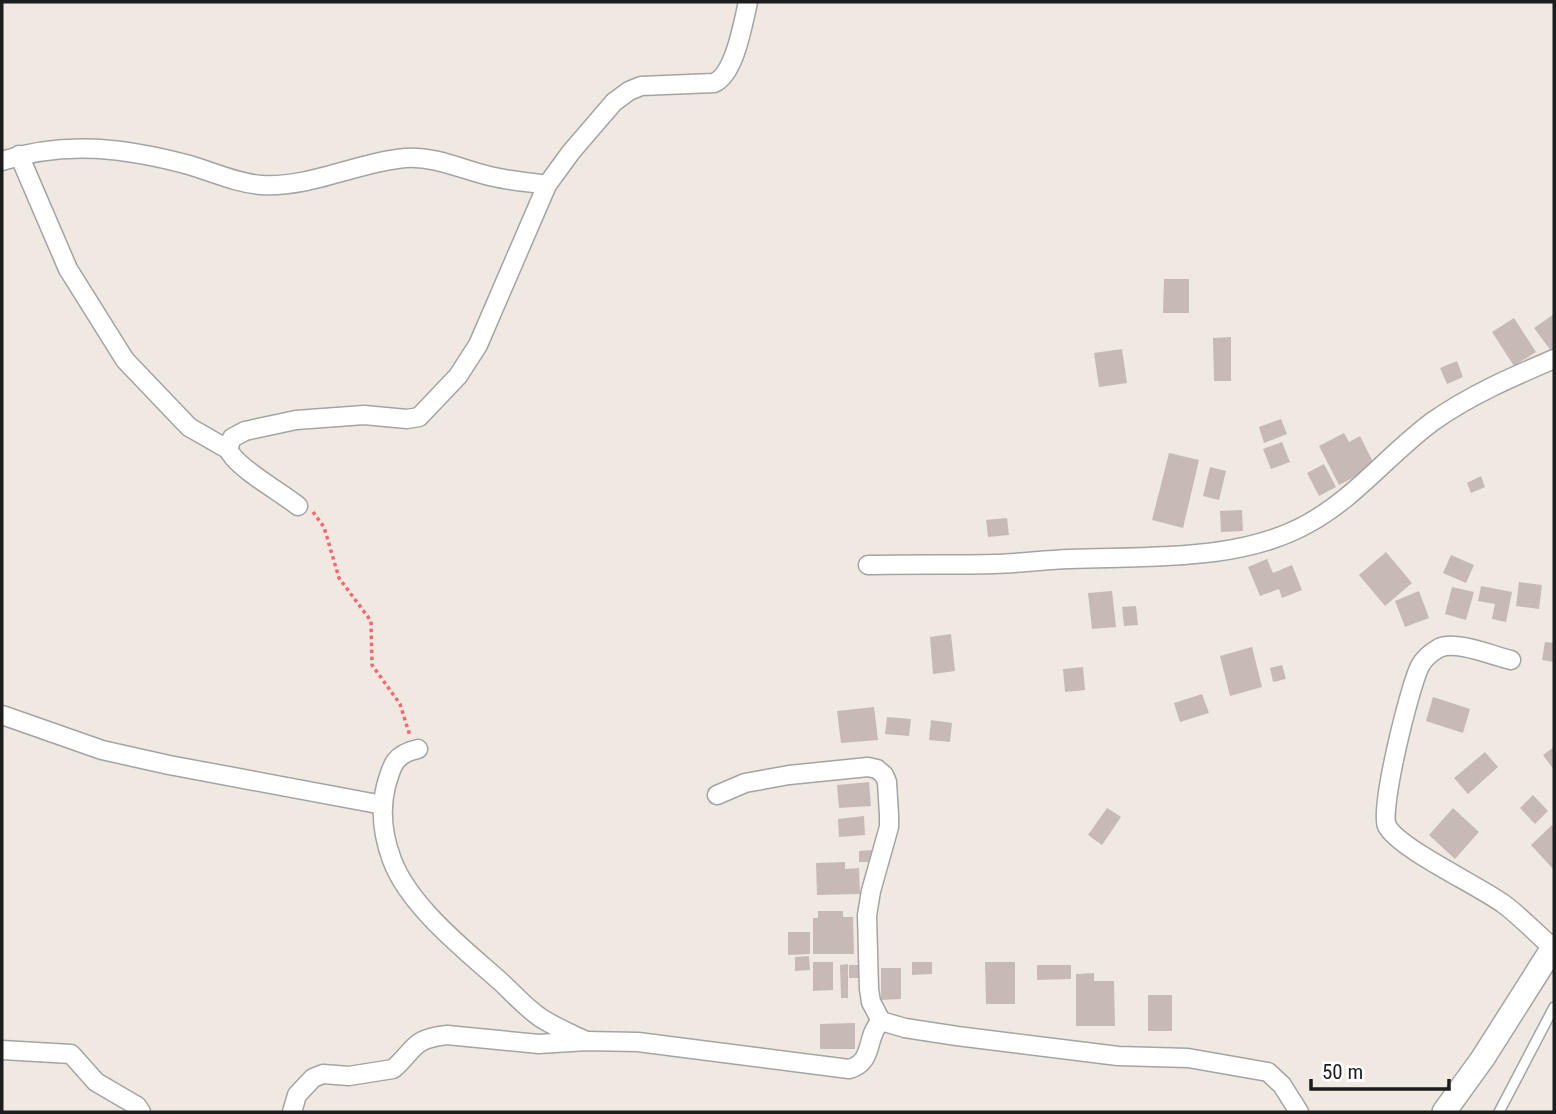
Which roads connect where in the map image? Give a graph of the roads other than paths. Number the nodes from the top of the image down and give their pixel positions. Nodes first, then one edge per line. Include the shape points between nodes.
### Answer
1 (748, 2) edge
2 (10, 158) edge
3 (547, 185) junction
4 (1554, 359) edge
5 (229, 450) junction
6 (298, 506) road end
7 (868, 565) dead end
8 (1511, 660) dead end
9 (2, 715) edge
10 (418, 749) road end
11 (717, 794) dead end
12 (383, 805) junction
13 (1553, 947) edge
14 (1554, 1007) edge
15 (881, 1021) junction
16 (587, 1041) junction
17 (2, 1050) edge
18 (141, 1112) edge
19 (292, 1112) edge
20 (1299, 1112) edge
21 (1444, 1112) edge
22 (1499, 1112) edge

1 - 3 street via 736,50 722,79 629,91 614,102
2 - 3 street via 61,147 90,148 166,159 261,185 324,178 415,158
2 - 5 street via 68,269 125,360 189,427
3 - 5 street via 478,345 458,376 419,417 364,415 279,423 235,435
4 - 7 street via 1499,382 1456,407 1422,430 1338,505 1307,525 1276,537 1217,551 1156,558
5 - 6 street via 246,469
8 - 13 street via 1457,646 1438,649 1425,659 1408,703 1385,818 1402,842 1505,905
9 - 12 street via 102,750
10 - 12 street via 395,761
11 - 15 street via 789,775 868,767 884,775 889,827 867,915 869,989
12 - 16 street via 392,860 452,940 532,1011
13 - 21 street
14 - 22 lane
15 - 16 street via 863,1061 849,1069 638,1042
15 - 20 street via 957,1036 1118,1056 1188,1058 1268,1072
16 - 19 street via 539,1044 432,1037 413,1046 393,1069 313,1078 297,1095
17 - 18 street via 71,1054 89,1076

